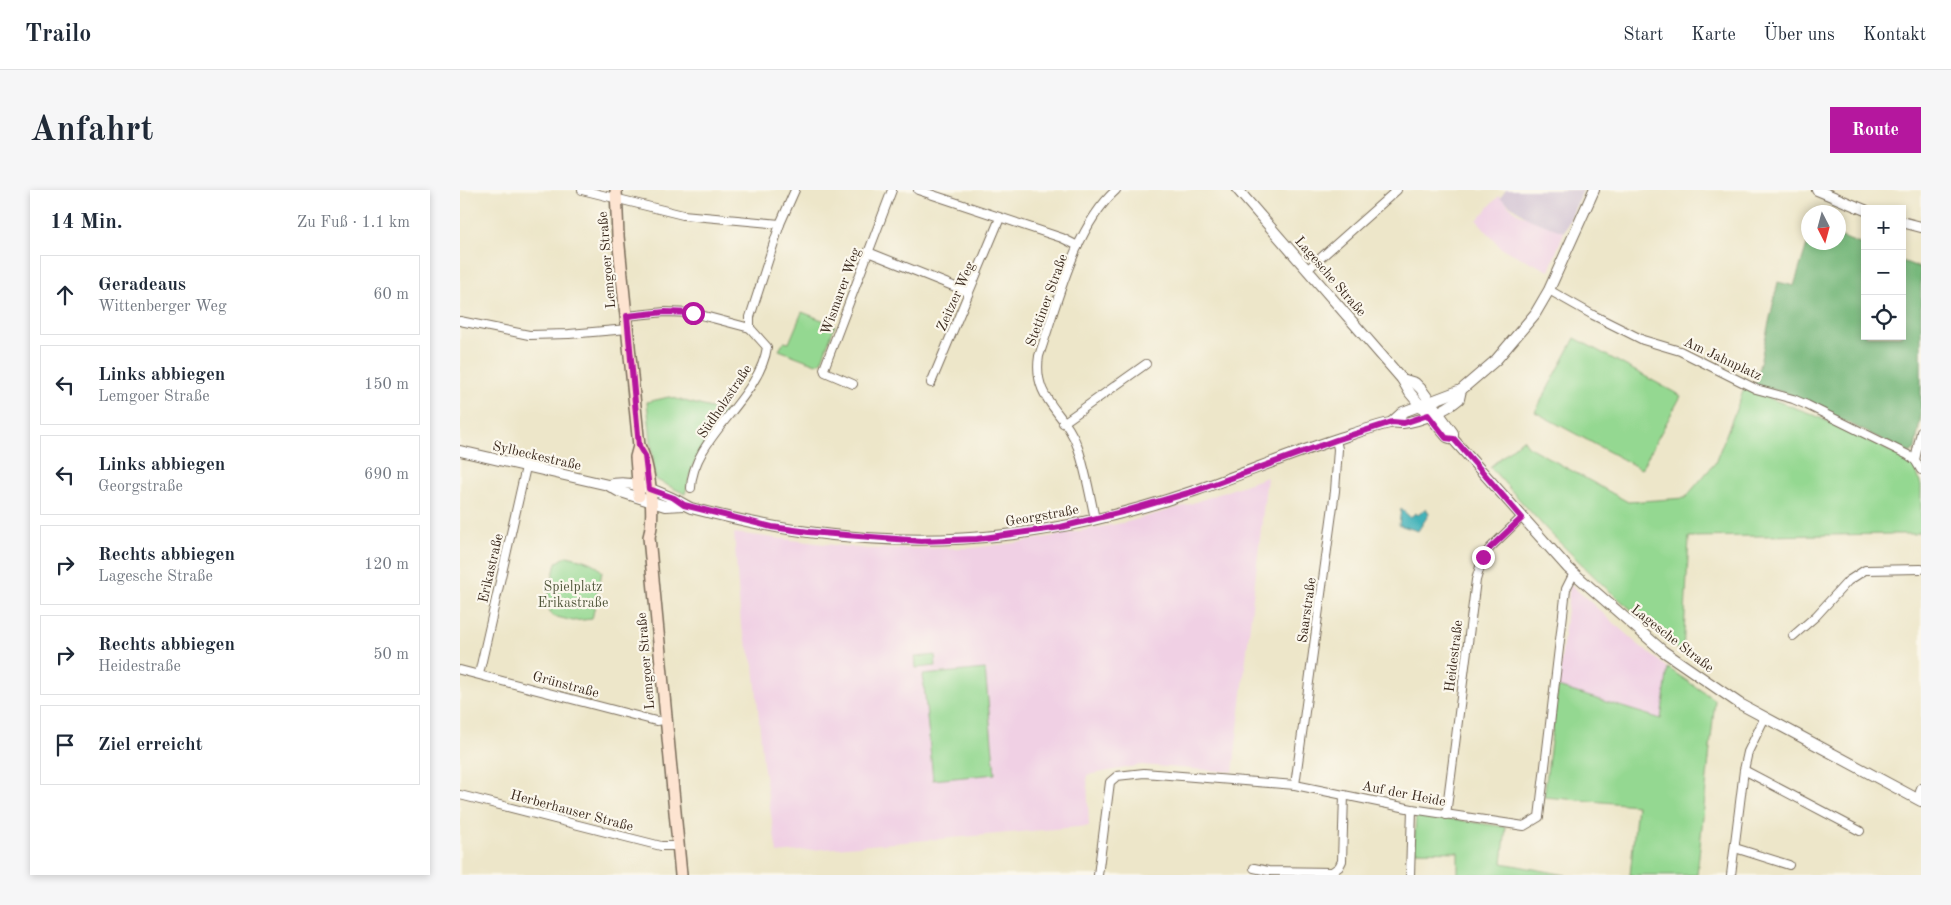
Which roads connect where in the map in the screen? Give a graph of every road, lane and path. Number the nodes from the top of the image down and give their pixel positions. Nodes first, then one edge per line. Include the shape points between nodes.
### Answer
1 (582, 190) edge
2 (795, 190) edge
3 (892, 190) edge
4 (918, 190) edge
5 (1116, 190) edge
6 (1238, 190) edge
7 (1397, 190) edge
8 (1594, 190) edge
9 (1818, 190) edge
10 (616, 194) edge
11 (1861, 208) edge
12 (1000, 218) junction
13 (1906, 223) edge
14 (780, 224) junction
15 (1921, 227) edge
16 (1078, 246) junction
17 (868, 252) junction
18 (1307, 270) junction
19 (1549, 290) junction
20 (968, 292) junction
21 (627, 316) junction
22 (460, 321) edge
23 (750, 328) junction
24 (628, 329) junction
25 (1146, 364) dead end
26 (1402, 379) junction
27 (932, 383) dead end
28 (854, 384) dead end
29 (1461, 390) junction
30 (1431, 403) junction
31 (1420, 406) junction
32 (1433, 414) junction
33 (1392, 422) junction
34 (1063, 423) junction
35 (1921, 432) edge
36 (1336, 440) junction
37 (460, 451) edge
38 (1915, 460) junction
39 (526, 467) junction
40 (1921, 470) edge
41 (691, 488) dead end
42 (644, 493) junction
43 (1522, 518) junction
44 (1095, 519) junction
45 (1921, 570) edge
46 (1574, 573) junction
47 (1793, 636) dead end
48 (460, 670) edge
49 (479, 674) junction
50 (1765, 717) junction
51 (665, 720) junction
52 (1744, 770) junction
53 (1295, 785) junction
54 (1921, 788) edge
55 (460, 795) edge
56 (1344, 795) junction
57 (1920, 800) edge
58 (1412, 809) junction
59 (1446, 815) junction
60 (1860, 831) dead end
61 (678, 846) junction
62 (1735, 848) junction
63 (1789, 865) dead end
64 (1254, 868) dead end
65 (681, 875) edge
66 (1098, 875) edge
67 (1410, 875) edge
68 (1731, 875) edge

1 - 10 street
2 - 14 street
3 - 17 street, Wismarer Weg
4 - 12 street
5 - 16 street, Stettiner Straße via 1092,220
6 - 18 street, Lagesche Straße
7 - 18 street
8 - 19 street
9 - 11 street
10 - 14 street via 683,215
10 - 21 main road, Lemgoer Straße
12 - 16 street
12 - 20 street, Zeitzer Weg via 975,283
13 - 15 street
14 - 23 street via 750,317
16 - 34 street, Stettiner Straße via 1036,372 1041,390
17 - 20 street
17 - 28 street, Wismarer Weg via 824,369
18 - 26 street, Lagesche Straße
19 - 29 street via 1534,314 1496,360
19 - 38 street, Am Jahnplatz via 1643,340 1680,352 1756,389 1792,399
20 - 27 street, Zeitzer Weg
21 - 23 street via 693,313
21 - 24 main road, Lemgoer Straße
22 - 24 street via 529,335
23 - 41 street, Südholzstraße via 767,347 765,361 706,449 691,475
24 - 42 main road, Lemgoer Straße via 639,446 636,457
25 - 34 street
26 - 30 street, Lagesche Straße via 1415,383
26 - 31 street, Lagesche Straße
29 - 30 street, Georgstraße
29 - 32 street, Georgstraße via 1459,399
30 - 31 street, Georgstraße
30 - 32 street, Lagesche Straße
31 - 32 street, Lagesche Straße
31 - 33 street, Georgstraße via 1399,414
32 - 33 street, Georgstraße via 1404,423
32 - 43 street, Lagesche Straße via 1453,433 1454,439
33 - 36 street, Georgstraße
34 - 44 street, Stettiner Straße via 1078,446
35 - 38 street
36 - 44 street, Georgstraße via 1195,491
36 - 53 street, Saarstraße via 1335,491
37 - 39 street, Sylbeckestraße
38 - 40 street
39 - 42 street, Sylbeckestraße via 608,486 619,482
39 - 49 street, Erikastraße
42 - 44 street, Georgstraße via 674,498 684,505 739,519 800,531 921,541 1027,533
42 - 51 main road, Lemgoer Straße via 652,525 649,536
43 - 46 street, Lagesche Straße
43 - 59 street, Heidestraße via 1483,557 1476,580
45 - 47 street via 1865,570 1848,581
46 - 50 street, Lagesche Straße via 1663,651 1729,697
46 - 59 street, Auf der Heide via 1566,590 1539,818 1524,826
48 - 49 street, Grünstraße
49 - 51 street, Grünstraße via 656,721
50 - 52 street via 1748,752
50 - 57 street, Lagesche Straße
51 - 61 main road, Lemgoer Straße
52 - 60 street
52 - 62 street
53 - 56 street, Auf der Heide
53 - 66 street, Auf der Heide via 1144,773 1117,776 1108,787
54 - 57 street
55 - 61 street, Herberhauser Straße via 661,846
56 - 58 street, Auf der Heide
56 - 64 street via 1342,861 1339,867 1332,872
58 - 59 street, Auf der Heide
58 - 67 street
61 - 65 main road, Lemgoer Straße
62 - 63 street
62 - 68 street

